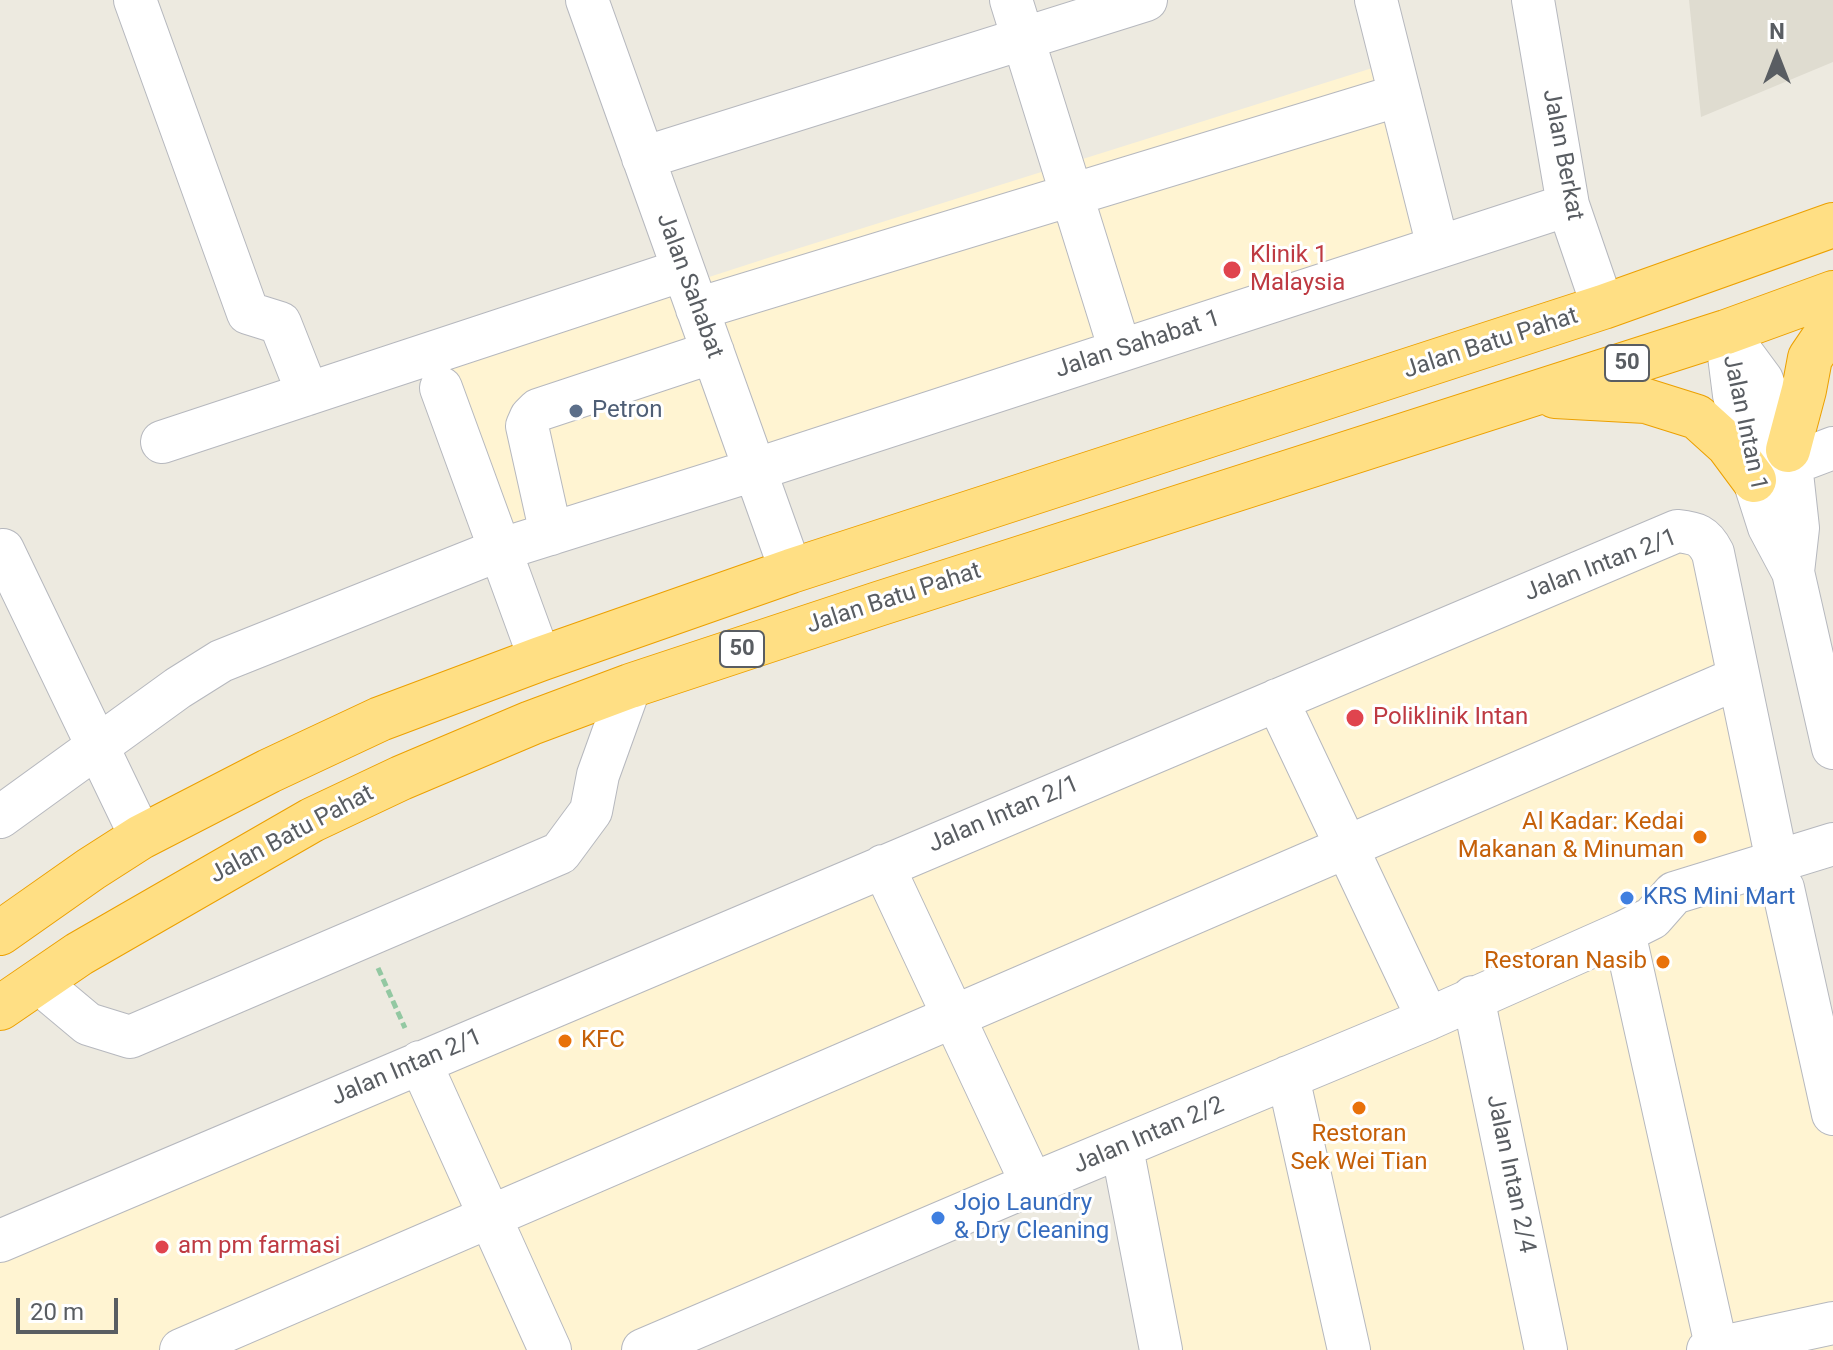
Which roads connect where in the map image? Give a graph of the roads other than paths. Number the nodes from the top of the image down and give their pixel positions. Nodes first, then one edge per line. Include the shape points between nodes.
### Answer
1 (135, 0) edge
2 (587, 0) edge
3 (1146, 0) edge
4 (1376, 0) edge
5 (1533, 0) edge
6 (1017, 19) edge
7 (1400, 95) junction
8 (643, 158) junction
9 (1072, 195) junction
10 (1568, 205) junction
11 (1816, 232) edge
12 (1438, 247) junction
13 (683, 270) junction
14 (1833, 293) edge
15 (697, 309) junction
16 (1596, 310) junction
17 (1833, 324) edge
18 (1726, 332) junction
19 (1120, 350) junction
20 (713, 352) junction
21 (441, 388) dead end
22 (308, 394) junction
23 (1529, 394) junction
24 (162, 442) dead end
25 (1833, 448) edge
26 (1778, 465) junction
27 (754, 470) junction
28 (551, 534) junction
29 (3, 550) dead end
30 (499, 550) junction
31 (791, 571) junction
32 (540, 659) junction
33 (1738, 678) junction
34 (630, 686) junction
35 (1277, 700) junction
36 (98, 747) junction
37 (1833, 748) edge
38 (0, 817) edge
39 (141, 837) junction
40 (1833, 844) edge
41 (1347, 847) junction
42 (883, 866) junction
43 (1780, 874) junction
44 (1833, 875) edge
45 (1638, 925) junction
46 (0, 933) edge
47 (39, 983) junction
48 (1473, 997) junction
49 (0, 1008) edge
50 (954, 1016) junction
51 (1428, 1019) junction
52 (420, 1062) junction
53 (1288, 1077) junction
54 (1833, 1114) edge
55 (1122, 1148) junction
56 (1032, 1184) junction
57 (490, 1217) junction
58 (0, 1241) edge
59 (1833, 1323) edge
60 (1714, 1349) edge
61 (181, 1350) edge
62 (550, 1350) edge
63 (643, 1350) edge
64 (1161, 1350) edge
65 (1349, 1350) edge
66 (1546, 1350) edge

1 - 22 street via 248,313 280,323
2 - 8 street, Jalan Sahabat
3 - 6 street
4 - 7 street
5 - 10 street, Jalan Berkat
6 - 8 street
6 - 9 street
7 - 9 street
7 - 12 street
8 - 13 street, Jalan Sahabat
9 - 15 street
9 - 19 street
10 - 12 street, Jalan Sahabat 1
10 - 16 street, Jalan Berkat
11 - 16 highway, Jalan Batu Pahat / 50
11 - 18 highway via 1754,276
12 - 19 street, Jalan Sahabat 1
13 - 15 street, Jalan Sahabat
13 - 22 street
14 - 18 highway, Jalan Batu Pahat / 50
15 - 20 street, Jalan Sahabat
16 - 18 highway
16 - 31 highway, Jalan Batu Pahat / 50
17 - 26 highway via 1810,358
18 - 23 highway, Jalan Batu Pahat / 50
18 - 26 street, Jalan Intan 1 via 1734,395
19 - 27 street, Jalan Sahabat 1
20 - 27 street, Jalan Sahabat
20 - 28 street via 538,410 531,417 527,426
21 - 30 street
22 - 24 street
23 - 26 highway via 1646,401 1697,417 1728,445
23 - 34 highway, Jalan Batu Pahat / 50
25 - 26 street
26 - 37 street, Jalan Intan 1 via 1769,527 1793,572
27 - 28 street, Jalan Sahabat 1
27 - 31 street, Jalan Sahabat
28 - 30 street, Jalan Sahabat 1
29 - 36 street
30 - 32 street
30 - 36 street, Jalan Sahabat 1 via 221,661
31 - 32 highway, Jalan Batu Pahat / 50
32 - 39 highway, Jalan Batu Pahat / 50 via 380,719
33 - 35 street, Jalan Intan 2/1 via 1713,553 1694,533 1677,531
33 - 41 street
33 - 43 street, Jalan Intan 2/1
34 - 47 highway, Jalan Batu Pahat / 50 via 531,723 312,820 79,954
34 - 47 street via 598,775 591,811 560,853 130,1037 88,1024
35 - 41 street
35 - 42 street, Jalan Intan 2/1
36 - 38 street, Jalan Sahabat 1
36 - 39 street
39 - 46 highway, Jalan Batu Pahat / 50
40 - 43 street, Jalan Intan 2/2
41 - 50 street
41 - 51 street
42 - 50 street
42 - 52 street, Jalan Intan 2/1
43 - 44 street, Jalan Intan 2/2
43 - 45 street, Jalan Intan 2/2 via 1687,918
43 - 54 street
45 - 48 street, Jalan Intan 2/2
45 - 60 street
47 - 49 highway, Jalan Batu Pahat / 50
48 - 51 street, Jalan Intan 2/2
48 - 66 street, Jalan Intan 2/4
50 - 56 street
50 - 57 street
51 - 53 street, Jalan Intan 2/2
52 - 57 street
52 - 58 street, Jalan Intan 2/1
53 - 55 street, Jalan Intan 2/2
53 - 65 street
55 - 56 street, Jalan Intan 2/2
55 - 64 street
56 - 63 street, Jalan Intan 2/2
57 - 61 street
57 - 62 street
59 - 60 street

